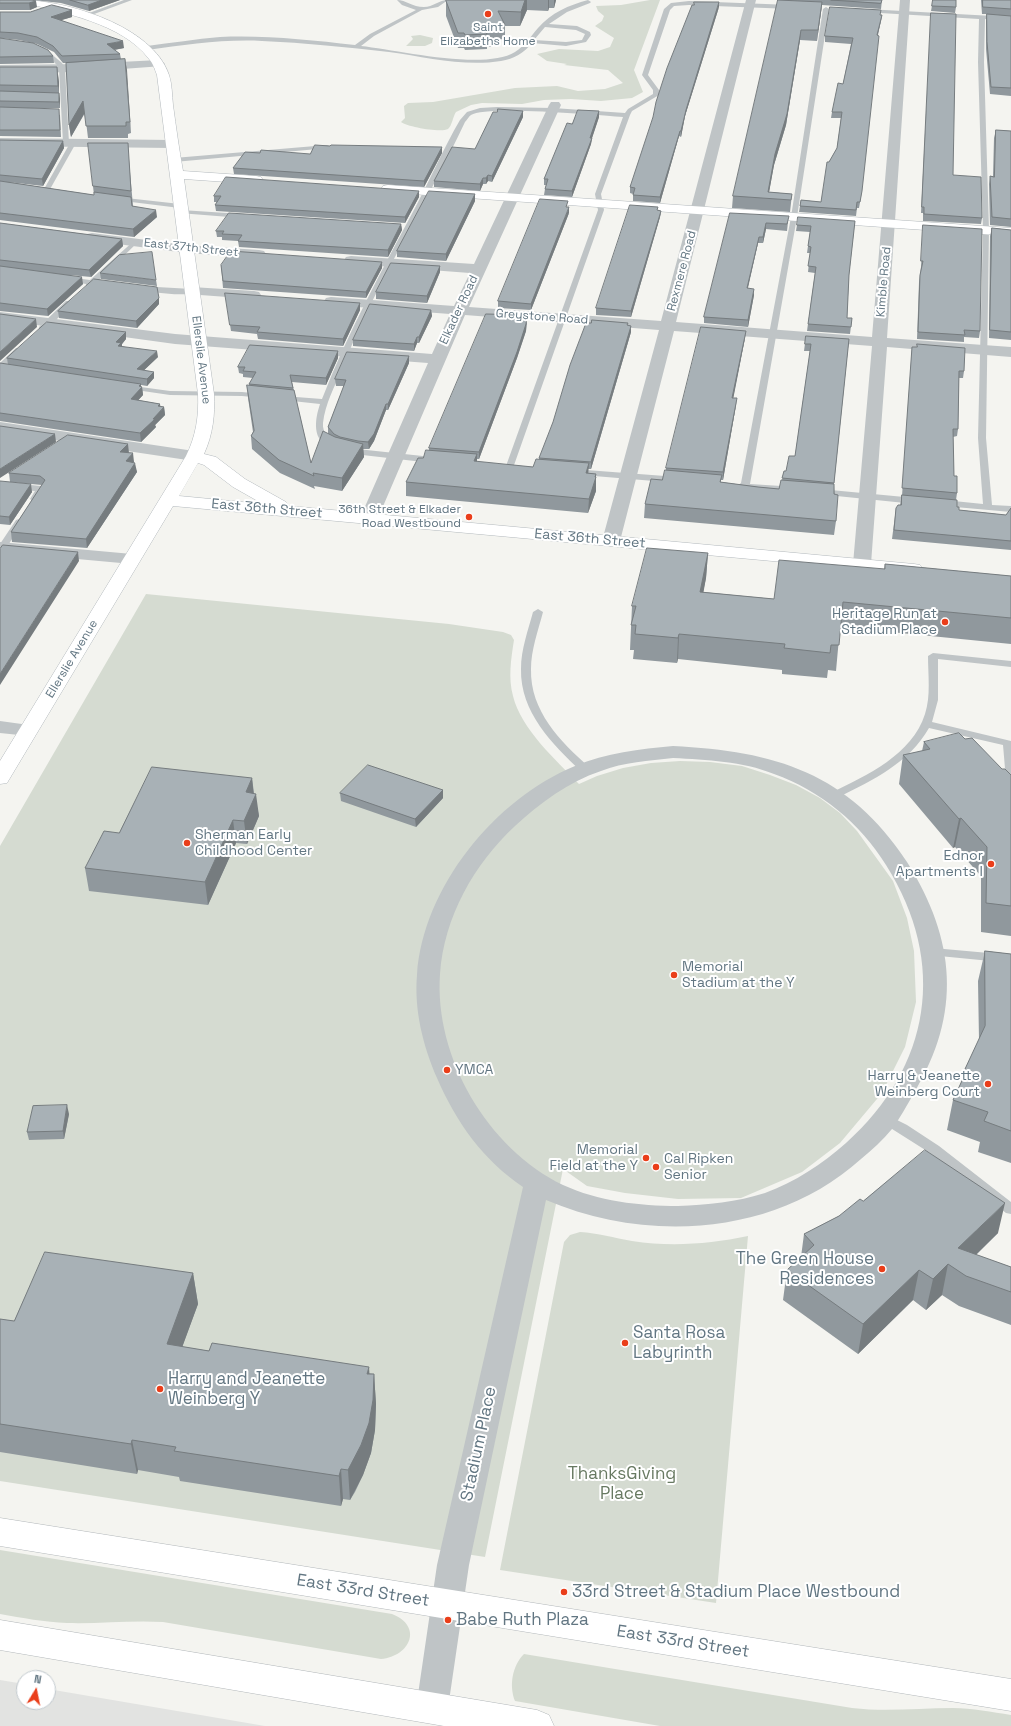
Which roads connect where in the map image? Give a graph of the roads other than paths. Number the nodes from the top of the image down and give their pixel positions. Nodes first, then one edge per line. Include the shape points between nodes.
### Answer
1 (26, 0) edge
2 (129, 0) edge
3 (400, 0) edge
4 (445, 0) edge
5 (905, 0) edge
6 (588, 2) dead end
7 (721, 2) edge
8 (750, 3) edge
9 (52, 7) junction
10 (796, 7) edge
11 (422, 8) junction
12 (826, 9) dead end
13 (858, 11) edge
14 (904, 13) junction
15 (31, 14) edge
16 (84, 16) junction
17 (982, 17) junction
18 (1011, 19) edge
19 (544, 25) junction
20 (531, 41) junction
21 (38, 46) edge
22 (356, 47) junction
23 (147, 48) junction
24 (159, 64) junction
25 (0, 68) edge
26 (62, 69) junction
27 (57, 96) edge
28 (64, 96) junction
29 (554, 108) junction
30 (58, 112) edge
31 (65, 112) junction
32 (627, 115) junction
33 (0, 142) edge
34 (70, 143) junction
35 (172, 144) junction
36 (332, 147) edge
37 (174, 160) junction
38 (176, 175) junction
39 (271, 181) edge
40 (373, 188) edge
41 (39, 190) edge
42 (46, 191) junction
43 (54, 192) edge
44 (427, 192) junction
45 (511, 197) junction
46 (107, 198) edge
47 (600, 203) junction
48 (180, 209) junction
49 (698, 210) junction
50 (246, 216) edge
51 (794, 217) junction
52 (889, 223) junction
53 (986, 230) junction
54 (1011, 232) edge
55 (75, 235) edge
56 (135, 242) junction
57 (186, 249) junction
58 (274, 255) edge
59 (335, 259) edge
60 (389, 262) junction
61 (478, 269) junction
62 (61, 278) edge
63 (92, 282) junction
64 (114, 285) edge
65 (137, 287) edge
66 (192, 291) junction
67 (266, 296) edge
68 (320, 300) edge
69 (367, 304) junction
70 (460, 311) junction
71 (0, 316) edge
72 (562, 318) junction
73 (667, 326) junction
74 (43, 327) junction
75 (773, 334) junction
76 (27, 342) edge
77 (199, 342) junction
78 (879, 342) junction
79 (984, 350) junction
80 (1011, 352) edge
81 (344, 353) junction
82 (437, 359) junction
83 (3, 368) edge
84 (124, 386) edge
85 (206, 394) junction
86 (325, 402) junction
87 (0, 427) edge
88 (194, 456) junction
89 (394, 456) junction
90 (440, 460) edge
91 (510, 466) edge
92 (565, 471) edge
93 (12, 475) edge
94 (627, 476) junction
95 (690, 482) edge
96 (0, 484) edge
97 (729, 485) edge
98 (745, 486) junction
99 (791, 490) edge
100 (814, 492) edge
101 (868, 496) junction
102 (168, 500) junction
103 (921, 501) edge
104 (936, 502) edge
105 (988, 507) junction
106 (1011, 509) edge
107 (292, 511) junction
108 (369, 518) junction
109 (611, 541) junction
110 (1, 548) edge
111 (132, 559) junction
112 (862, 564) junction
113 (934, 570) edge
114 (538, 612) dead end
115 (1011, 664) edge
116 (926, 724) junction
117 (0, 727) edge
118 (29, 730) junction
119 (1010, 744) edge
120 (585, 769) junction
121 (0, 778) edge
122 (1011, 780) edge
123 (835, 795) junction
124 (934, 952) junction
125 (1011, 959) edge
126 (886, 1119) junction
127 (537, 1183) junction
128 (1011, 1209) edge
129 (0, 1532) edge
130 (447, 1604) junction
131 (0, 1635) edge
132 (1011, 1695) edge
133 (431, 1717) edge
134 (537, 1726) edge

1 - 9 street, Ellerslie Avenue
2 - 16 lane
3 - 11 lane via 408,6
4 - 11 lane via 437,6
5 - 14 street, Kimble Road
6 - 19 lane via 565,10
7 - 8 lane
7 - 32 lane via 673,4 667,9 646,74 656,90 656,95 630,110
8 - 10 lane
8 - 49 street, Rexmere Road
9 - 15 street
9 - 16 street, Ellerslie Avenue
11 - 22 lane via 372,35
12 - 51 lane
13 - 14 lane
14 - 17 lane
14 - 52 street, Kimble Road
16 - 23 street, Ellerslie Avenue via 125,33
17 - 18 lane
17 - 53 lane
19 - 20 lane
19 - 20 lane via 582,30 588,33 588,36 584,41 577,43
20 - 22 lane via 526,48 516,54 502,59 484,60
21 - 26 lane via 60,64
22 - 23 lane via 242,39
23 - 24 street, Ellerslie Avenue
24 - 26 street
24 - 35 street, Ellerslie Avenue via 163,75
25 - 26 street
26 - 28 lane
27 - 28 lane
28 - 31 lane
29 - 32 lane
29 - 44 lane via 480,110 469,113 445,148
29 - 45 street, Elkader Road
30 - 31 lane
31 - 34 lane
32 - 47 lane via 598,194
33 - 34 street
34 - 35 street
34 - 42 lane
35 - 37 street, Ellerslie Avenue
36 - 37 lane
37 - 38 street, Ellerslie Avenue
38 - 39 street
38 - 48 street, Ellerslie Avenue
40 - 44 street
41 - 42 lane
42 - 43 lane
44 - 45 street
44 - 60 lane via 404,227
45 - 47 street
45 - 61 street, Elkader Road
46 - 48 lane
47 - 49 street
47 - 72 lane via 601,210
48 - 50 lane
48 - 57 street, Ellerslie Avenue
49 - 51 street
49 - 73 street, Rexmere Road
51 - 52 street
51 - 75 lane
52 - 53 street
52 - 78 street, Kimble Road
53 - 54 street
53 - 79 lane
55 - 56 street, East 37th Street
56 - 57 street, East 37th Street
56 - 63 lane
57 - 58 street, East 37th Street
57 - 66 street, Ellerslie Avenue
59 - 60 street
60 - 61 street
60 - 69 lane
61 - 70 street, Elkader Road
62 - 63 lane
63 - 64 lane
63 - 74 lane
65 - 66 lane
66 - 67 street
66 - 77 street, Ellerslie Avenue
68 - 69 street, Greystone Road
69 - 70 street, Greystone Road
69 - 81 lane
70 - 72 street, Greystone Road
70 - 82 street, Elkader Road
71 - 74 street
72 - 73 street, Greystone Road
72 - 91 lane
73 - 75 street, Greystone Road
73 - 94 street, Rexmere Road
74 - 77 street
75 - 78 street, Greystone Road
75 - 98 lane
76 - 83 lane
77 - 81 street
77 - 85 street, Ellerslie Avenue
78 - 79 street, Greystone Road
78 - 101 street, Kimble Road
79 - 80 street, Greystone Road
79 - 105 lane via 982,438
81 - 82 street
81 - 86 lane
82 - 89 street, Elkader Road
84 - 85 lane via 170,393
85 - 86 lane via 242,394
85 - 88 street, Ellerslie Avenue via 206,426
86 - 89 lane via 319,423 324,440 350,451
87 - 88 street via 67,441
88 - 102 street, Ellerslie Avenue
88 - 107 street via 210,461 252,491
89 - 90 lane
89 - 108 street, Elkader Road
92 - 94 lane
93 - 96 lane
94 - 95 lane
94 - 109 street, Rexmere Road
96 - 110 lane via 41,489
97 - 98 lane
98 - 99 lane
100 - 101 lane
101 - 103 lane
101 - 112 street, Kimble Road
102 - 107 street, East 36th Street
102 - 111 street, Ellerslie Avenue
104 - 105 lane
105 - 106 lane
107 - 108 street, East 36th Street
108 - 109 street, East 36th Street
109 - 112 street, East 36th Street
110 - 111 street
111 - 118 street, Ellerslie Avenue
112 - 113 street, East 36th Street
114 - 120 lane via 528,651 526,679 534,709 554,740
115 - 116 lane via 933,656 931,704
116 - 119 lane
116 - 123 lane via 907,750 891,765
117 - 118 street
118 - 121 street, Ellerslie Avenue
119 - 122 lane
120 - 123 street via 641,755 674,752 736,756 793,773
120 - 127 street via 542,793 496,831 477,852 450,894 434,941 429,966 428,997 437,1047 460,1102 492,1146 515,1168
123 - 124 street via 871,828 898,864 915,895
124 - 125 lane
124 - 126 street via 935,1000 931,1028 920,1058
126 - 127 street via 849,1156 823,1176 799,1191 750,1208 708,1215 642,1214 582,1202
126 - 128 lane via 943,1154
127 - 130 street, Stadium Place via 453,1565
129 - 130 street, East 33rd Street
130 - 132 street, East 33rd Street
130 - 133 street, Stadium Place
131 - 133 street
133 - 134 street

